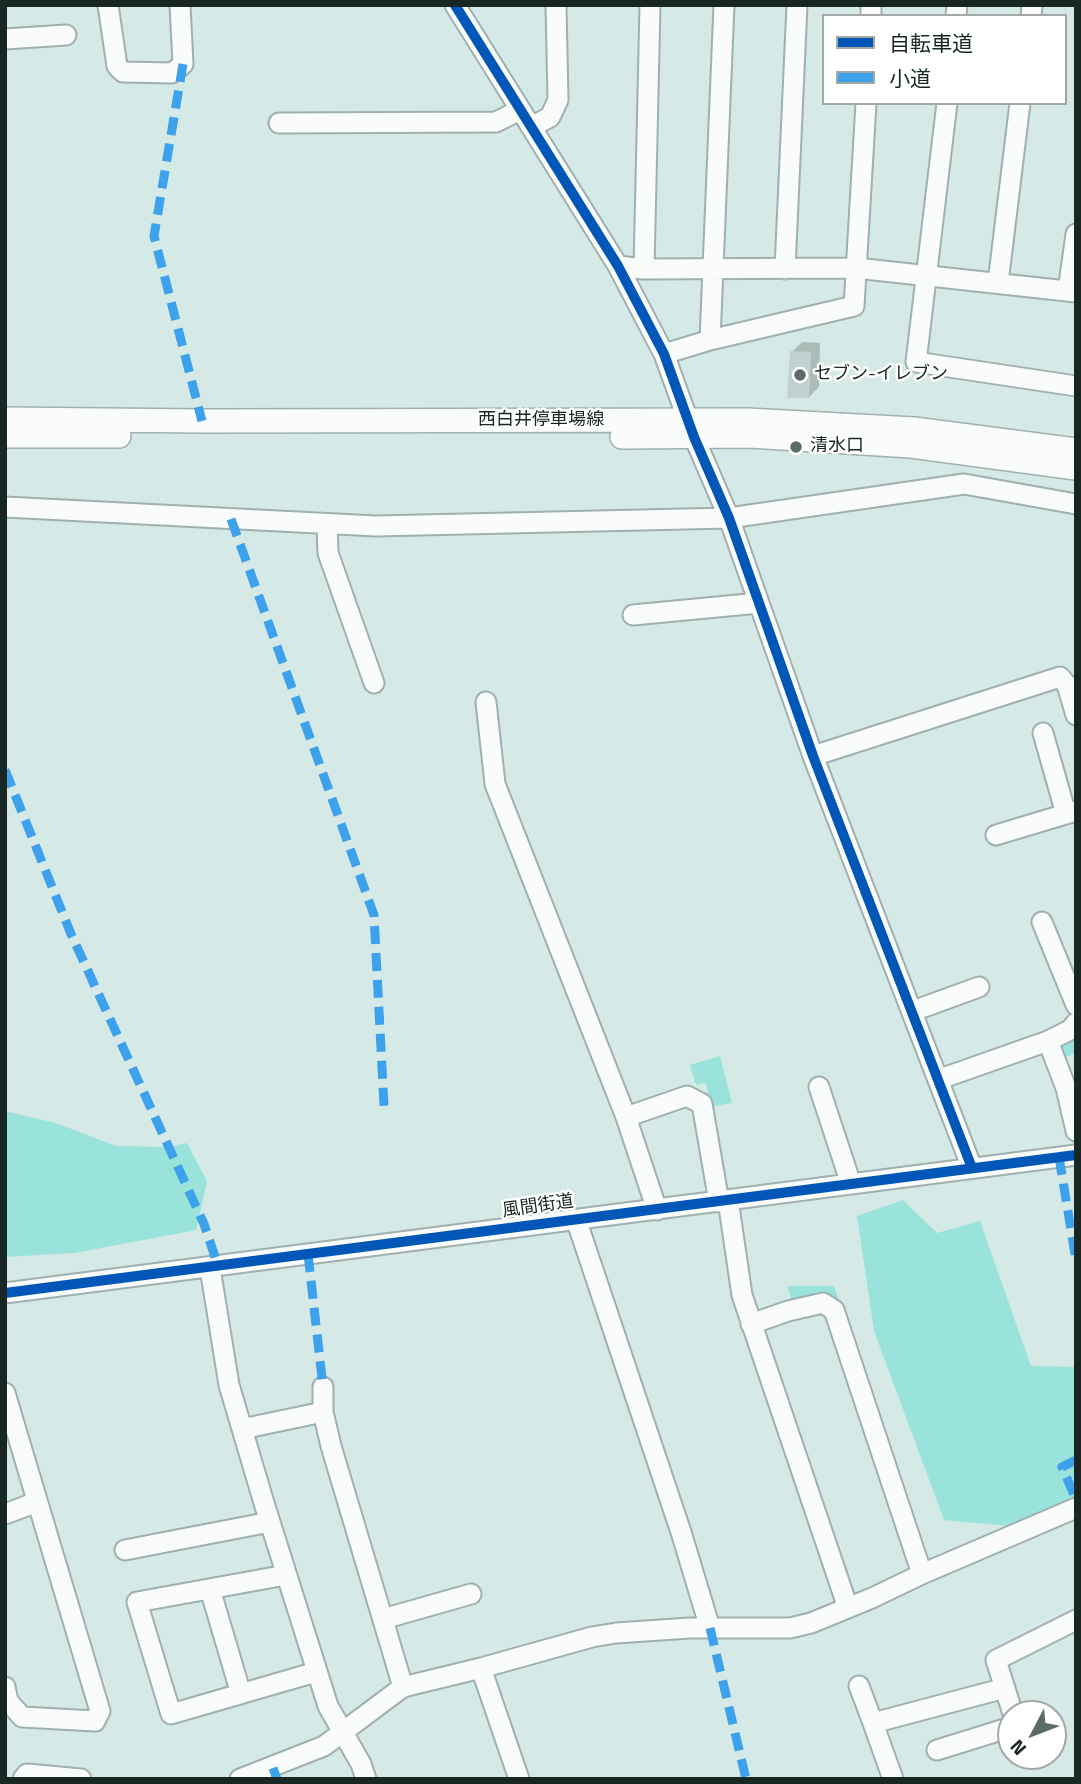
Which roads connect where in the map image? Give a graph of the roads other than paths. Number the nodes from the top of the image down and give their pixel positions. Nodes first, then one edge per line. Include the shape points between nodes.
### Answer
1 (108, 5) edge
2 (180, 5) edge
3 (455, 5) edge
4 (556, 5) edge
5 (650, 5) edge
6 (724, 5) edge
7 (797, 5) edge
8 (66, 35) dead end
9 (5, 39) edge
10 (866, 105) edge
11 (947, 105) edge
12 (1020, 105) edge
13 (520, 110) junction
14 (279, 123) dead end
15 (531, 127) junction
16 (1076, 234) edge
17 (618, 266) junction
18 (856, 268) junction
19 (644, 269) junction
20 (713, 269) junction
21 (785, 269) junction
22 (926, 275) junction
23 (998, 284) junction
24 (1072, 292) edge
25 (710, 340) junction
26 (664, 354) junction
27 (1076, 386) edge
28 (5, 419) edge
29 (692, 428) junction
30 (5, 436) edge
31 (1076, 450) edge
32 (1076, 468) edge
33 (1076, 504) edge
34 (5, 508) edge
35 (729, 518) junction
36 (327, 524) junction
37 (760, 603) junction
38 (633, 615) dead end
39 (374, 683) dead end
40 (486, 702) dead end
41 (1076, 715) edge
42 (1043, 733) dead end
43 (813, 756) junction
44 (1071, 813) edge
45 (996, 835) dead end
46 (1042, 922) dead end
47 (979, 987) dead end
48 (1076, 1005) edge
49 (913, 1011) junction
50 (1076, 1023) edge
51 (1048, 1041) junction
52 (940, 1079) junction
53 (819, 1087) dead end
54 (626, 1117) junction
55 (1076, 1131) edge
56 (1076, 1155) edge
57 (972, 1168) junction
58 (852, 1184) junction
59 (723, 1201) junction
60 (657, 1210) junction
61 (576, 1219) junction
62 (210, 1268) junction
63 (5, 1293) edge
64 (751, 1324) junction
65 (323, 1388) dead end
66 (5, 1393) edge
67 (323, 1412) junction
68 (242, 1429) junction
69 (37, 1502) junction
70 (1076, 1508) edge
71 (5, 1514) edge
72 (270, 1522) junction
73 (125, 1550) dead end
74 (922, 1574) junction
75 (286, 1575) junction
76 (209, 1589) junction
77 (471, 1594) dead end
78 (848, 1608) junction
79 (383, 1619) junction
80 (1076, 1620) edge
81 (710, 1628) junction
82 (481, 1668) junction
83 (316, 1672) junction
84 (859, 1686) dead end
85 (5, 1687) edge
86 (403, 1687) junction
87 (1004, 1688) junction
88 (241, 1694) junction
89 (1008, 1700) edge
90 (873, 1723) junction
91 (997, 1731) edge
92 (344, 1734) junction
93 (937, 1750) dead end
94 (23, 1779) edge
95 (80, 1779) edge
96 (240, 1779) edge
97 (366, 1779) edge
98 (519, 1779) edge
99 (893, 1779) edge

1 - 2 street via 117,66 122,72 172,73 183,64
3 - 13 street
4 - 15 street via 558,100 550,117
5 - 19 street
6 - 20 street
7 - 21 street
8 - 9 street
10 - 18 street
11 - 22 street
12 - 23 street
13 - 14 street via 496,121
13 - 15 street
15 - 17 street
16 - 24 street
17 - 19 street
17 - 26 street
18 - 21 street
18 - 22 street
18 - 25 street via 854,306
19 - 20 street
20 - 21 street
20 - 25 street
22 - 23 street
22 - 27 street via 916,362
23 - 24 street
25 - 26 street
26 - 29 street
28 - 29 main road, 西白井停車場線
29 - 30 main road, 西白井停車場線
29 - 31 main road, 西白井停車場線 via 748,420 914,429
29 - 32 main road, 西白井停車場線 via 911,446
29 - 35 street
33 - 35 street via 964,484
34 - 36 street
35 - 36 street via 376,527
35 - 37 street
36 - 39 street via 328,553
37 - 38 street
37 - 43 street
40 - 54 street via 495,784
41 - 43 street via 1060,677
42 - 44 street
43 - 49 street
44 - 45 street
46 - 48 street
47 - 49 street
49 - 52 street
50 - 51 street
51 - 52 street
51 - 55 street
52 - 57 street
53 - 58 street
54 - 59 street via 687,1096 702,1104
54 - 60 street
56 - 57 street, 風間街道
57 - 58 street, 風間街道
58 - 59 street, 風間街道
59 - 60 street, 風間街道
59 - 64 street
60 - 61 street, 風間街道
61 - 62 street, 風間街道
61 - 81 street
62 - 63 street, 風間街道
62 - 68 street via 229,1385
64 - 74 street via 823,1303 834,1310
64 - 78 street
65 - 67 street
66 - 69 street
67 - 68 street
67 - 79 street
68 - 72 street
69 - 71 street
69 - 85 street via 100,1711 95,1721 22,1717 8,1701
70 - 74 street
72 - 73 street
72 - 75 street
74 - 78 street
75 - 76 street
75 - 83 street
76 - 88 street
76 - 88 street via 136,1602 171,1714
77 - 79 street
78 - 81 street via 790,1628
79 - 86 street
80 - 87 street via 996,1660
81 - 82 street via 592,1637
82 - 86 street
82 - 98 street
83 - 88 street
83 - 92 street
84 - 90 street
86 - 92 street
87 - 89 street
87 - 90 street
90 - 99 street
91 - 93 street
92 - 96 street
92 - 97 street
94 - 95 street via 27,1774

